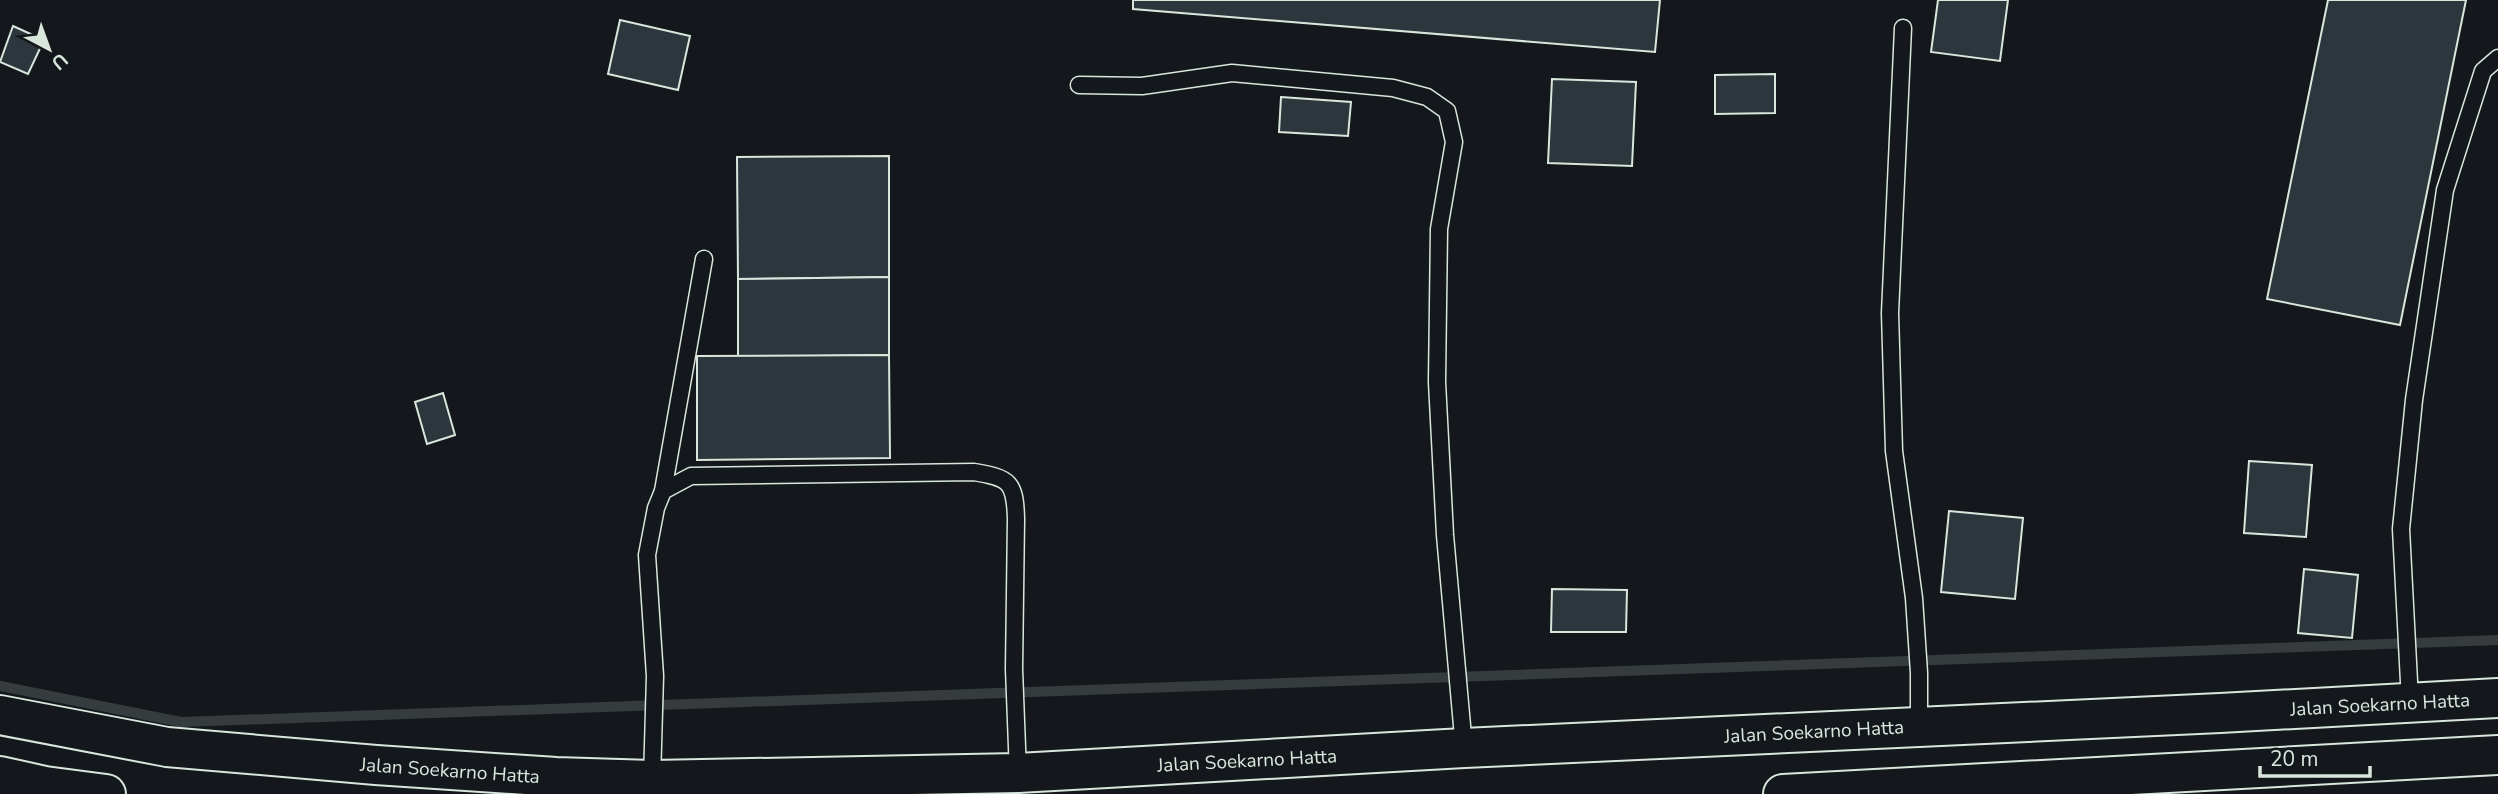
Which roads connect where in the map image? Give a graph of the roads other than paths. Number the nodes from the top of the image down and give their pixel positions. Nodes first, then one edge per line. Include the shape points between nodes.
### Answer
1 (1903, 28) dead end
2 (2498, 58) edge
3 (1079, 85) dead end
4 (704, 259) dead end
5 (663, 491) junction
6 (2410, 683) junction
7 (2498, 698) edge
8 (0, 715) edge
9 (1919, 726) junction
10 (1464, 748) junction
11 (2498, 755) edge
12 (1018, 773) junction
13 (0, 776) edge
14 (652, 780) junction
15 (106, 794) edge
16 (1783, 794) edge

1 - 9 lane via 1890,313 1894,451 1914,598
2 - 6 lane via 2483,71 2445,190 2414,400 2400,529
3 - 10 lane via 1142,86 1232,73 1393,88 1427,97 1447,111 1454,142 1439,229 1437,382
4 - 5 lane
5 - 12 lane via 691,476 974,472 1001,477 1015,495
5 - 14 lane via 647,555 655,676
6 - 7 highway, Jalan Soekarno Hatta
6 - 9 highway, Jalan Soekarno Hatta via 2220,713
8 - 14 highway, Jalan Soekarno Hatta via 167,747 390,766
9 - 10 highway, Jalan Soekarno Hatta
10 - 12 highway, Jalan Soekarno Hatta
11 - 16 highway
12 - 14 highway, Jalan Soekarno Hatta
13 - 15 highway

